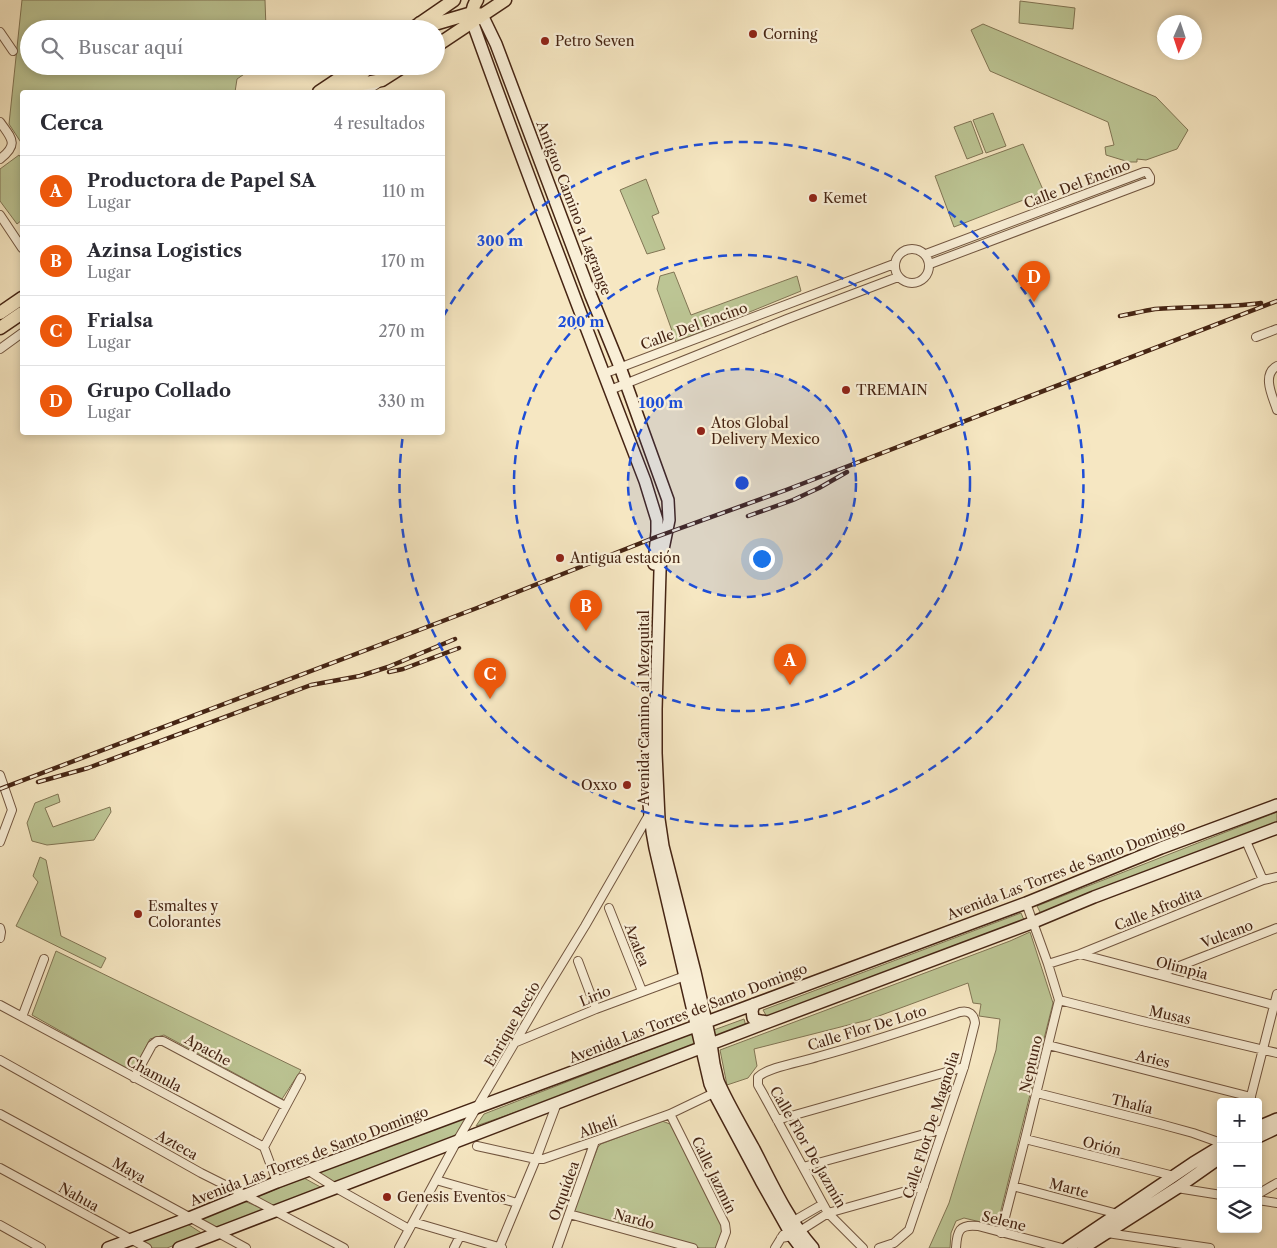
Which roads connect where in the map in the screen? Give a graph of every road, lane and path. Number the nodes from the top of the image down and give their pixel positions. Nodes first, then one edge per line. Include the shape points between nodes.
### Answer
1 (454, 0) edge
2 (477, 0) edge
3 (505, 0) edge
4 (475, 16) junction
5 (425, 20) edge
6 (445, 22) edge
7 (0, 32) edge
8 (445, 39) edge
9 (13, 51) dead end
10 (344, 75) edge
11 (360, 75) edge
12 (390, 75) edge
13 (382, 80) junction
14 (322, 90) edge
15 (342, 90) edge
16 (367, 90) edge
17 (0, 122) edge
18 (0, 159) edge
19 (0, 215) edge
20 (20, 245) edge
21 (926, 254) junction
22 (894, 264) junction
23 (930, 264) junction
24 (898, 277) junction
25 (822, 291) junction
26 (20, 299) edge
27 (827, 304) junction
28 (0, 313) edge
29 (20, 314) edge
30 (0, 328) edge
31 (1277, 329) edge
32 (20, 334) edge
33 (1256, 337) dead end
34 (0, 349) edge
35 (1276, 366) edge
36 (620, 367) junction
37 (603, 374) junction
38 (626, 383) junction
39 (610, 390) junction
40 (1277, 410) edge
41 (660, 475) junction
42 (645, 481) junction
43 (668, 527) joint
44 (0, 776) edge
45 (1277, 805) edge
46 (653, 811) junction
47 (1277, 828) edge
48 (1246, 841) junction
49 (0, 842) edge
50 (1277, 877) edge
51 (1264, 880) junction
52 (1026, 903) junction
53 (609, 908) dead end
54 (1034, 922) junction
55 (0, 928) edge
56 (1277, 928) edge
57 (0, 938) edge
58 (1080, 954) junction
59 (44, 959) dead end
60 (578, 961) dead end
61 (1048, 964) junction
62 (1159, 974) junction
63 (685, 976) junction
64 (642, 992) junction
65 (1277, 994) edge
66 (1059, 1000) junction
67 (754, 1004) junction
68 (0, 1005) edge
69 (1276, 1006) edge
70 (596, 1009) junction
71 (22, 1017) junction
72 (768, 1022) junction
73 (701, 1024) junction
74 (974, 1026) joint
75 (514, 1043) junction
76 (1048, 1045) junction
77 (706, 1046) junction
78 (1262, 1050) junction
79 (1277, 1053) edge
80 (0, 1060) edge
81 (964, 1067) junction
82 (758, 1077) joint
83 (134, 1078) junction
84 (301, 1078) dead end
85 (718, 1092) junction
86 (1037, 1092) junction
87 (1246, 1098) edge
88 (1250, 1098) edge
89 (557, 1103) junction
90 (285, 1106) junction
91 (476, 1109) junction
92 (0, 1114) edge
93 (670, 1114) junction
94 (1277, 1119) edge
95 (777, 1120) junction
96 (1262, 1125) edge
97 (1277, 1128) edge
98 (943, 1129) junction
99 (1262, 1135) edge
100 (1025, 1140) junction
101 (457, 1141) junction
102 (595, 1141) junction
103 (1217, 1143) edge
104 (478, 1146) dead end
105 (264, 1147) junction
106 (1217, 1148) edge
107 (536, 1159) junction
108 (1217, 1160) edge
109 (803, 1167) junction
110 (0, 1168) edge
111 (309, 1170) junction
112 (1174, 1176) junction
113 (436, 1180) junction
114 (277, 1182) junction
115 (1277, 1183) edge
116 (924, 1186) junction
117 (1013, 1186) junction
118 (336, 1188) junction
119 (1177, 1188) junction
120 (1262, 1192) edge
121 (245, 1195) junction
122 (1217, 1195) edge
123 (1262, 1200) edge
124 (1277, 1202) edge
125 (517, 1203) junction
126 (823, 1204) junction
127 (275, 1211) junction
128 (828, 1212) junction
129 (569, 1214) junction
130 (1118, 1214) junction
131 (189, 1218) junction
132 (0, 1225) edge
133 (411, 1226) junction
134 (791, 1230) junction
135 (1000, 1232) junction
136 (218, 1233) junction
137 (1107, 1233) junction
138 (460, 1236) junction
139 (132, 1240) junction
140 (41, 1248) edge
141 (108, 1248) edge
142 (147, 1248) edge
143 (179, 1248) edge
144 (246, 1248) edge
145 (344, 1248) edge
146 (399, 1248) edge
147 (454, 1248) edge
148 (501, 1248) edge
149 (557, 1248) edge
150 (692, 1248) edge
151 (720, 1248) edge
152 (775, 1248) edge
153 (800, 1248) edge
154 (813, 1248) edge
155 (863, 1248) edge
156 (879, 1248) edge
157 (956, 1248) edge
158 (1062, 1248) edge
159 (1067, 1248) edge
160 (1083, 1248) edge
161 (1210, 1248) edge

1 - 5 main road
2 - 4 main road
3 - 4 main road
4 - 6 main road
4 - 8 main road
4 - 36 street, Antiguo Camino a Lagrange via 496,44
4 - 37 street via 528,177
7 - 9 street
10 - 14 main road
11 - 15 main road
12 - 13 main road
13 - 15 main road
13 - 16 street
17 - 18 street via 12,147
19 - 20 street
21 - 22 street via 917,248 907,249 898,254
21 - 23 street
21 - 23 street, Calle Del Encino via 1144,172 1150,176 1150,181
22 - 24 street
22 - 25 street, Calle Del Encino
23 - 24 street via 922,280 905,282
24 - 27 street, Calle Del Encino
25 - 27 street
25 - 36 street, Calle Del Encino
26 - 28 main road
27 - 38 street, Calle Del Encino
29 - 30 main road
31 - 33 street
32 - 34 street
35 - 40 street via 1271,370 1269,381
36 - 37 street, Calle Del Encino
36 - 38 street, Antiguo Camino a Lagrange
37 - 39 street
38 - 39 street, Calle Del Encino
38 - 41 street, Antiguo Camino a Lagrange
39 - 42 street
41 - 42 street
41 - 43 street, Antiguo Camino a Lagrange via 668,500
42 - 46 street, Avenida Camino al Mezquital via 657,520 647,755
43 - 46 street, Avenida Camino al Mezquital via 660,571
44 - 49 street via 12,810
45 - 52 street, Avenida Las Torres de Santo Domingo
46 - 63 street, Avenida Camino al Mezquital via 655,848
46 - 73 street, Avenida Camino al Mezquital via 695,972
46 - 75 street, Enrique Recio
47 - 48 street
48 - 51 street
48 - 54 street
50 - 51 street, Calle Afrodita
51 - 58 street, Calle Afrodita
52 - 54 street
52 - 67 street, Avenida Las Torres de Santo Domingo
53 - 64 street, Azalea
54 - 61 street
54 - 72 street
55 - 57 street
56 - 62 street, Vulcano
58 - 61 street, Calle Afrodita
58 - 62 street, Olimpia
59 - 71 street
60 - 70 street
61 - 66 street
62 - 69 street, Olimpia
63 - 64 street, Lirio
63 - 73 street, Avenida Camino al Mezquital
64 - 70 street, Lirio
65 - 69 street
66 - 76 street, Neptuno
66 - 78 street, Musas
67 - 72 street via 753,1018
67 - 73 street, Avenida Las Torres de Santo Domingo
68 - 71 street, Chamula
69 - 78 street
70 - 75 street, Lirio
71 - 83 street, Chamula
72 - 77 street
73 - 77 street, Avenida Camino al Mezquital
73 - 91 street, Avenida Las Torres de Santo Domingo
74 - 81 street, Calle Flor De Magnolia
74 - 82 street, Calle Flor De Loto via 973,1015 967,1011 960,1012 767,1071
75 - 91 street, Enrique Recio
76 - 86 street, Neptuno
76 - 87 street, Aries
77 - 85 street, Avenida Camino al Mezquital via 710,1084
77 - 89 street
78 - 79 street, Musas
78 - 88 street
80 - 121 street, Azteca
81 - 95 street
81 - 98 street, Calle Flor De Magnolia
82 - 95 street, Calle Flor De Jazmín via 760,1088
83 - 90 street, Apache via 152,1045 163,1041
83 - 105 street, Chamula
84 - 90 street
85 - 93 street, Alhelí
85 - 134 street, Avenida Camino al Mezquital
86 - 100 street, Neptuno
86 - 103 street, Thalía via 1193,1133
89 - 101 street
89 - 107 street
90 - 105 street
91 - 101 street, Enrique Recio
91 - 111 street, Avenida Las Torres de Santo Domingo
92 - 131 street, Maya
93 - 102 street, Alhelí
93 - 151 street, Calle Jazmín via 725,1224 726,1232
94 - 96 street
95 - 109 street, Calle Flor De Jazmín
97 - 99 street
98 - 109 street
98 - 116 street, Calle Flor De Magnolia
100 - 112 street, Orión
100 - 117 street, Neptuno
101 - 113 street, Enrique Recio
101 - 118 street
102 - 107 street, Alhelí
102 - 129 street, Orquídea
104 - 107 street, Alhelí
105 - 114 street
106 - 112 street
107 - 125 street
108 - 119 street
109 - 126 street, Calle Flor De Jazmín
110 - 139 street, Nahua
111 - 114 street, Avenida Las Torres de Santo Domingo
111 - 118 street
112 - 130 street
113 - 125 street
113 - 133 street, Enrique Recio
114 - 121 street, Avenida Las Torres de Santo Domingo
115 - 120 street
116 - 128 street
116 - 156 street, Calle Flor De Magnolia via 909,1230 894,1243
117 - 130 street, Marte
117 - 135 street, Neptuno
118 - 127 street
118 - 133 street
119 - 122 street
119 - 137 street
121 - 127 street, Azteca
121 - 131 street, Avenida Las Torres de Santo Domingo
123 - 124 street
125 - 148 street
126 - 128 street, Calle Flor De Jazmín
126 - 134 street
127 - 136 street
127 - 145 street, Azteca
128 - 134 street
128 - 155 street, Calle Flor De Jazmín
129 - 149 street, Orquídea
129 - 150 street, Nardo
130 - 159 street
131 - 136 street, Maya
131 - 139 street, Avenida Las Torres de Santo Domingo
132 - 140 street
133 - 138 street
133 - 146 street, Enrique Recio
134 - 152 street
134 - 153 street, Avenida Camino al Mezquital
134 - 154 street, Avenida Camino al Mezquital
135 - 157 street, Selene via 966,1226 958,1233
135 - 158 street, Selene
136 - 143 street
136 - 144 street, Maya
137 - 160 street
137 - 161 street
138 - 147 street
138 - 148 street
139 - 141 street, Avenida Las Torres de Santo Domingo
139 - 142 street, Nahua

